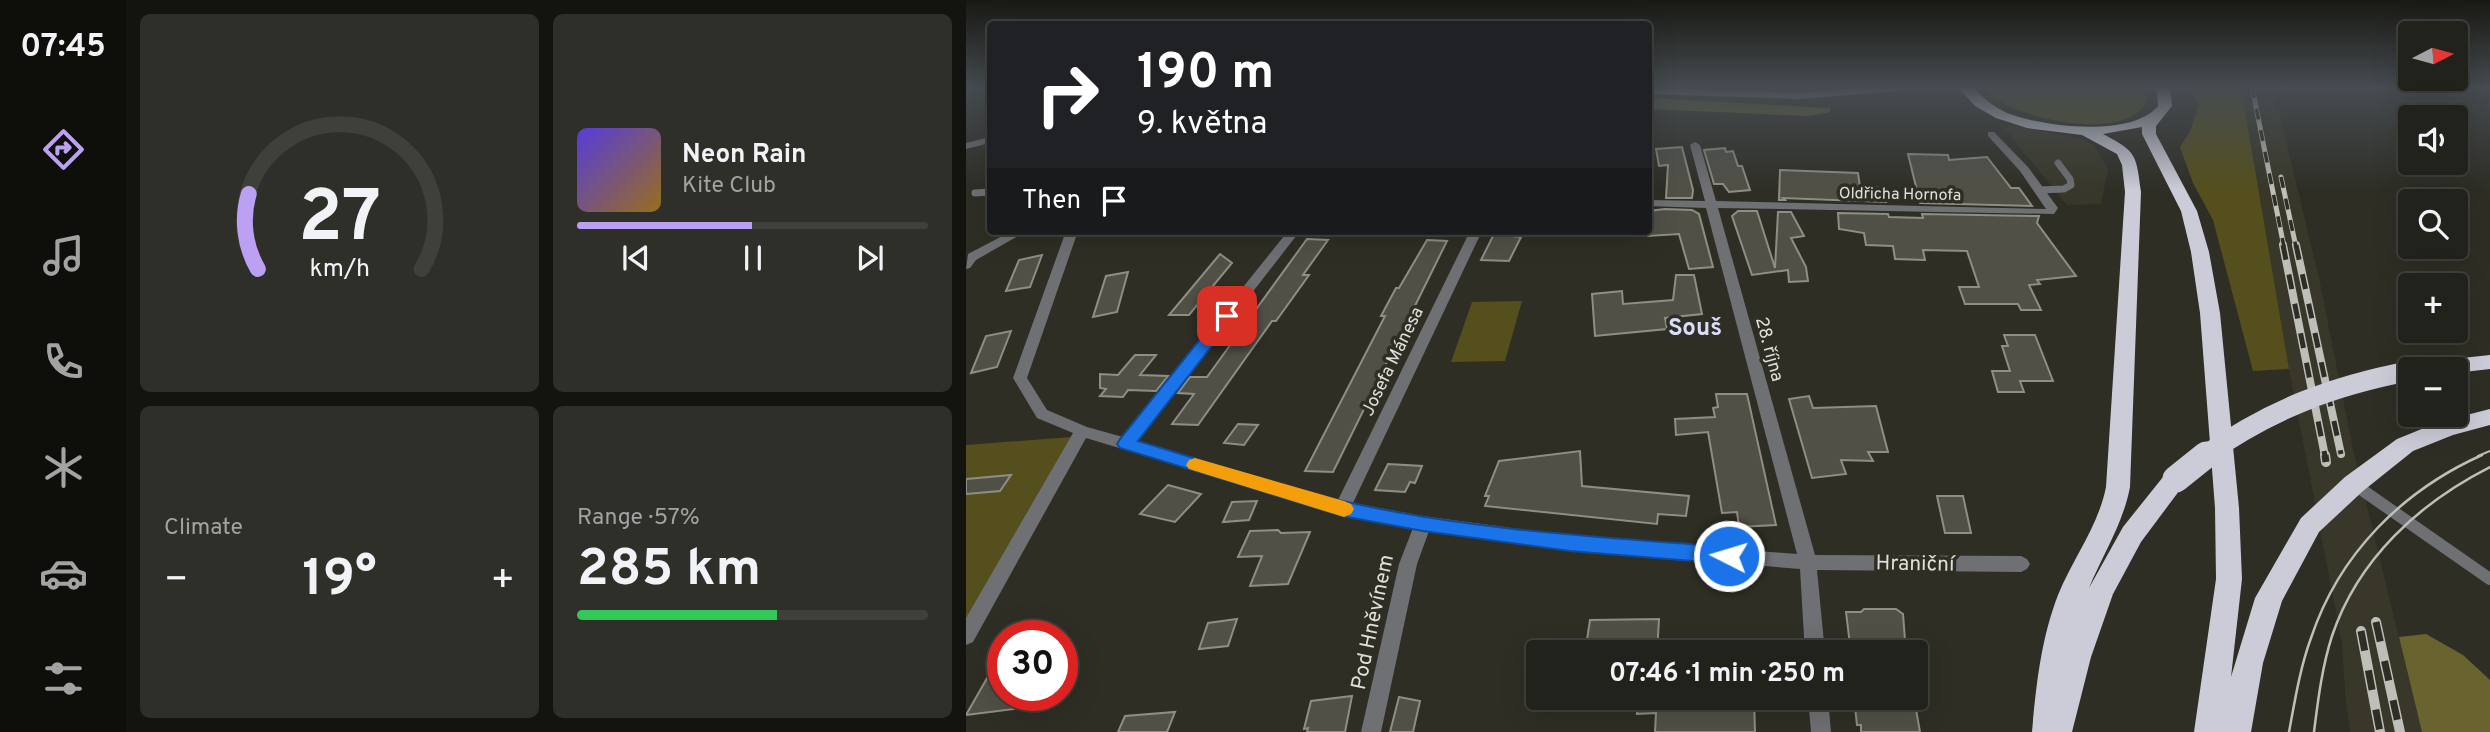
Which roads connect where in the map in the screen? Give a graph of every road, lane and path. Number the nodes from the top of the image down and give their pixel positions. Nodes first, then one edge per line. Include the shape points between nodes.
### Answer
1 (2024, 121) edge
2 (2147, 121) edge
3 (2153, 121) edge
4 (2086, 131) junction
5 (1991, 134) dead end
6 (987, 141) edge
7 (1695, 145) dead end
8 (966, 146) edge
9 (2058, 163) dead end
10 (2039, 190) junction
11 (987, 192) edge
12 (975, 193) dead end
13 (1652, 203) edge
14 (1711, 204) junction
15 (1013, 235) edge
16 (1071, 235) edge
17 (1291, 235) edge
18 (1474, 235) edge
19 (966, 265) edge
20 (2490, 362) edge
21 (2468, 364) edge
22 (2398, 374) edge
23 (2490, 417) edge
24 (1082, 431) junction
25 (1126, 444) junction
26 (2354, 484) junction
27 (1342, 509) junction
28 (1423, 523) junction
29 (1808, 562) junction
30 (2021, 564) dead end
31 (2490, 579) edge
32 (966, 636) edge
33 (1814, 640) edge
34 (1819, 710) edge
35 (1371, 732) edge
36 (1821, 732) edge
37 (2047, 732) edge
38 (2058, 732) edge
39 (2209, 732) edge
40 (2236, 732) edge

1 - 4 highway
2 - 4 highway
3 - 39 highway via 2149,134 2189,211 2210,313 2229,579
4 - 37 highway via 2124,151 2131,173 2118,487 2112,513 2084,566 2062,625
5 - 10 street
6 - 8 street
7 - 14 street, 28. října
9 - 10 lane via 2071,185
10 - 14 street, Oldřicha Hornofa via 2052,208 2050,212
11 - 12 lane
13 - 14 street, Oldřicha Hornofa
14 - 29 street, 28. října
15 - 19 street via 972,257
16 - 24 street, Hraniční via 1020,378 1042,414
17 - 25 street
18 - 27 street, Josefa Mánesa
20 - 21 highway
22 - 38 highway, bridge via 2290,403 2231,436 2176,478 2149,507 2112,564 2080,641
23 - 26 highway via 2405,445
24 - 25 street, Hraniční
24 - 32 street
25 - 27 street, Hraniční
26 - 31 lane
26 - 40 highway via 2310,525 2269,598 2248,663
27 - 28 street, Hraniční
28 - 29 street, Hraniční via 1570,543
28 - 35 street, Pod Hněvínem via 1408,564
29 - 30 street, Hraniční
29 - 33 street
34 - 36 street

